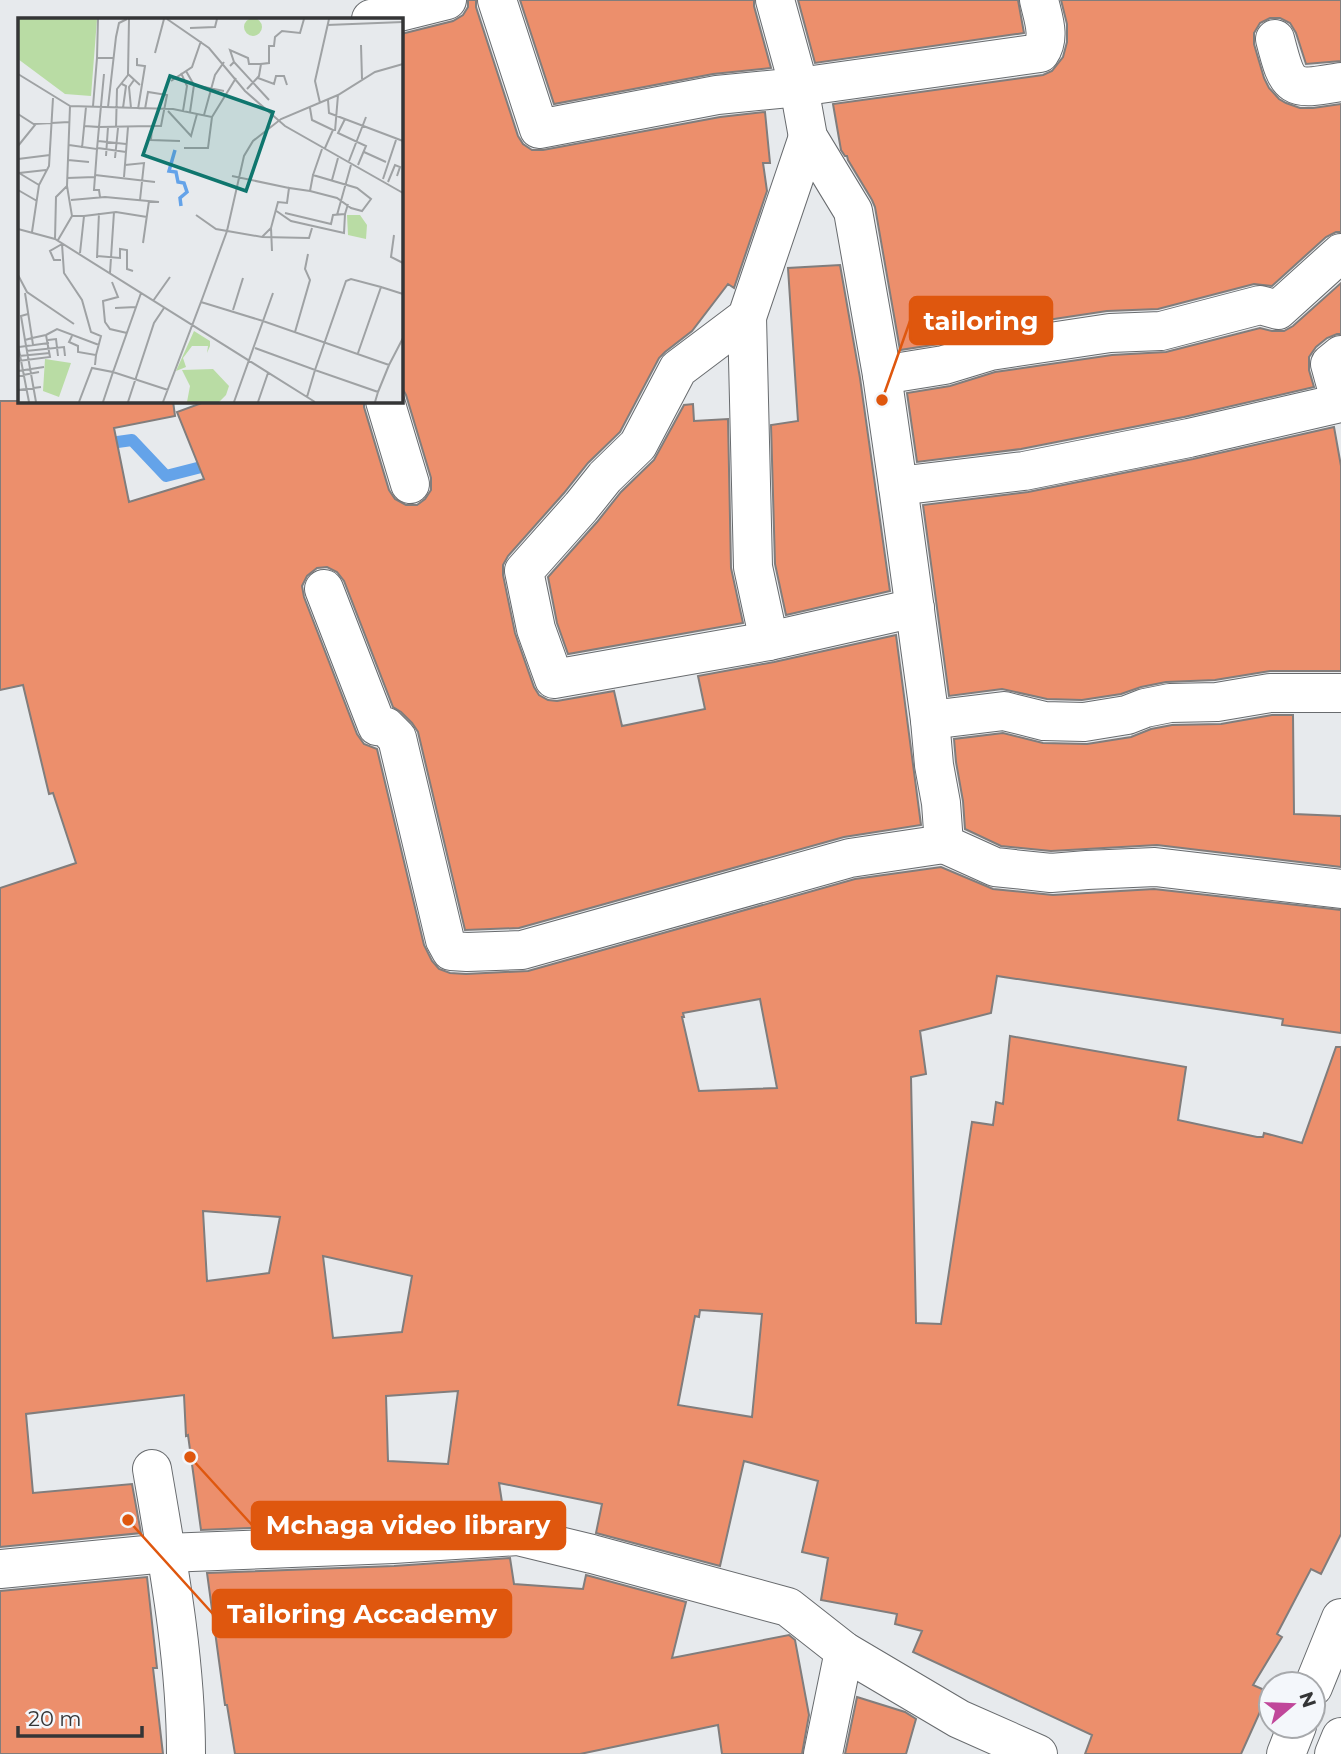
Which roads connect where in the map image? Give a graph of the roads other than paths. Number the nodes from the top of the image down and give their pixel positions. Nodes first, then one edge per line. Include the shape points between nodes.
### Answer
1 (447, 0) edge
2 (497, 0) edge
3 (775, 0) edge
4 (1039, 0) edge
5 (375, 18) edge
6 (1275, 39) dead end
7 (1341, 82) edge
8 (799, 87) junction
9 (808, 137) junction
10 (1341, 253) edge
11 (747, 317) junction
12 (1341, 355) edge
13 (882, 375) junction
14 (385, 402) edge
15 (1339, 417) edge
16 (410, 484) dead end
17 (898, 486) junction
18 (324, 589) dead end
19 (915, 608) junction
20 (769, 641) junction
21 (1341, 693) edge
22 (930, 720) junction
23 (944, 844) junction
24 (1341, 889) edge
25 (152, 1469) dead end
26 (166, 1553) junction
27 (0, 1569) edge
28 (1341, 1618) edge
29 (844, 1651) junction
30 (1320, 1670) edge
31 (1341, 1737) edge
32 (186, 1754) edge
33 (823, 1754) edge
34 (1038, 1754) edge
35 (1334, 1754) edge

1 - 5 street
2 - 8 street via 539,129 717,96
3 - 8 street
4 - 8 street via 1046,44 1040,53
6 - 7 street via 1285,74 1298,86
8 - 9 street
9 - 11 street
9 - 13 street via 853,211
10 - 13 street via 1278,310 1260,305 1161,331 1110,332 990,351 944,365
11 - 20 street via 753,568
11 - 20 street via 678,369 638,445 524,571 536,629 554,679
12 - 15 street via 1331,364
13 - 17 street
14 - 16 street
15 - 17 street via 1189,438 1024,471
17 - 19 street
18 - 23 street via 377,726 386,727 397,738 444,940 451,950 522,950 850,858
19 - 20 street
19 - 22 street
21 - 22 street via 1270,693 1217,702 1170,703 1084,722 1044,721 1004,712
22 - 23 street
23 - 24 street via 995,867 1051,873 1156,867
25 - 26 street
26 - 27 street
26 - 29 street via 518,1536 788,1607
26 - 32 street via 186,1712
28 - 30 street
29 - 33 street
29 - 34 street via 959,1719
31 - 35 street

